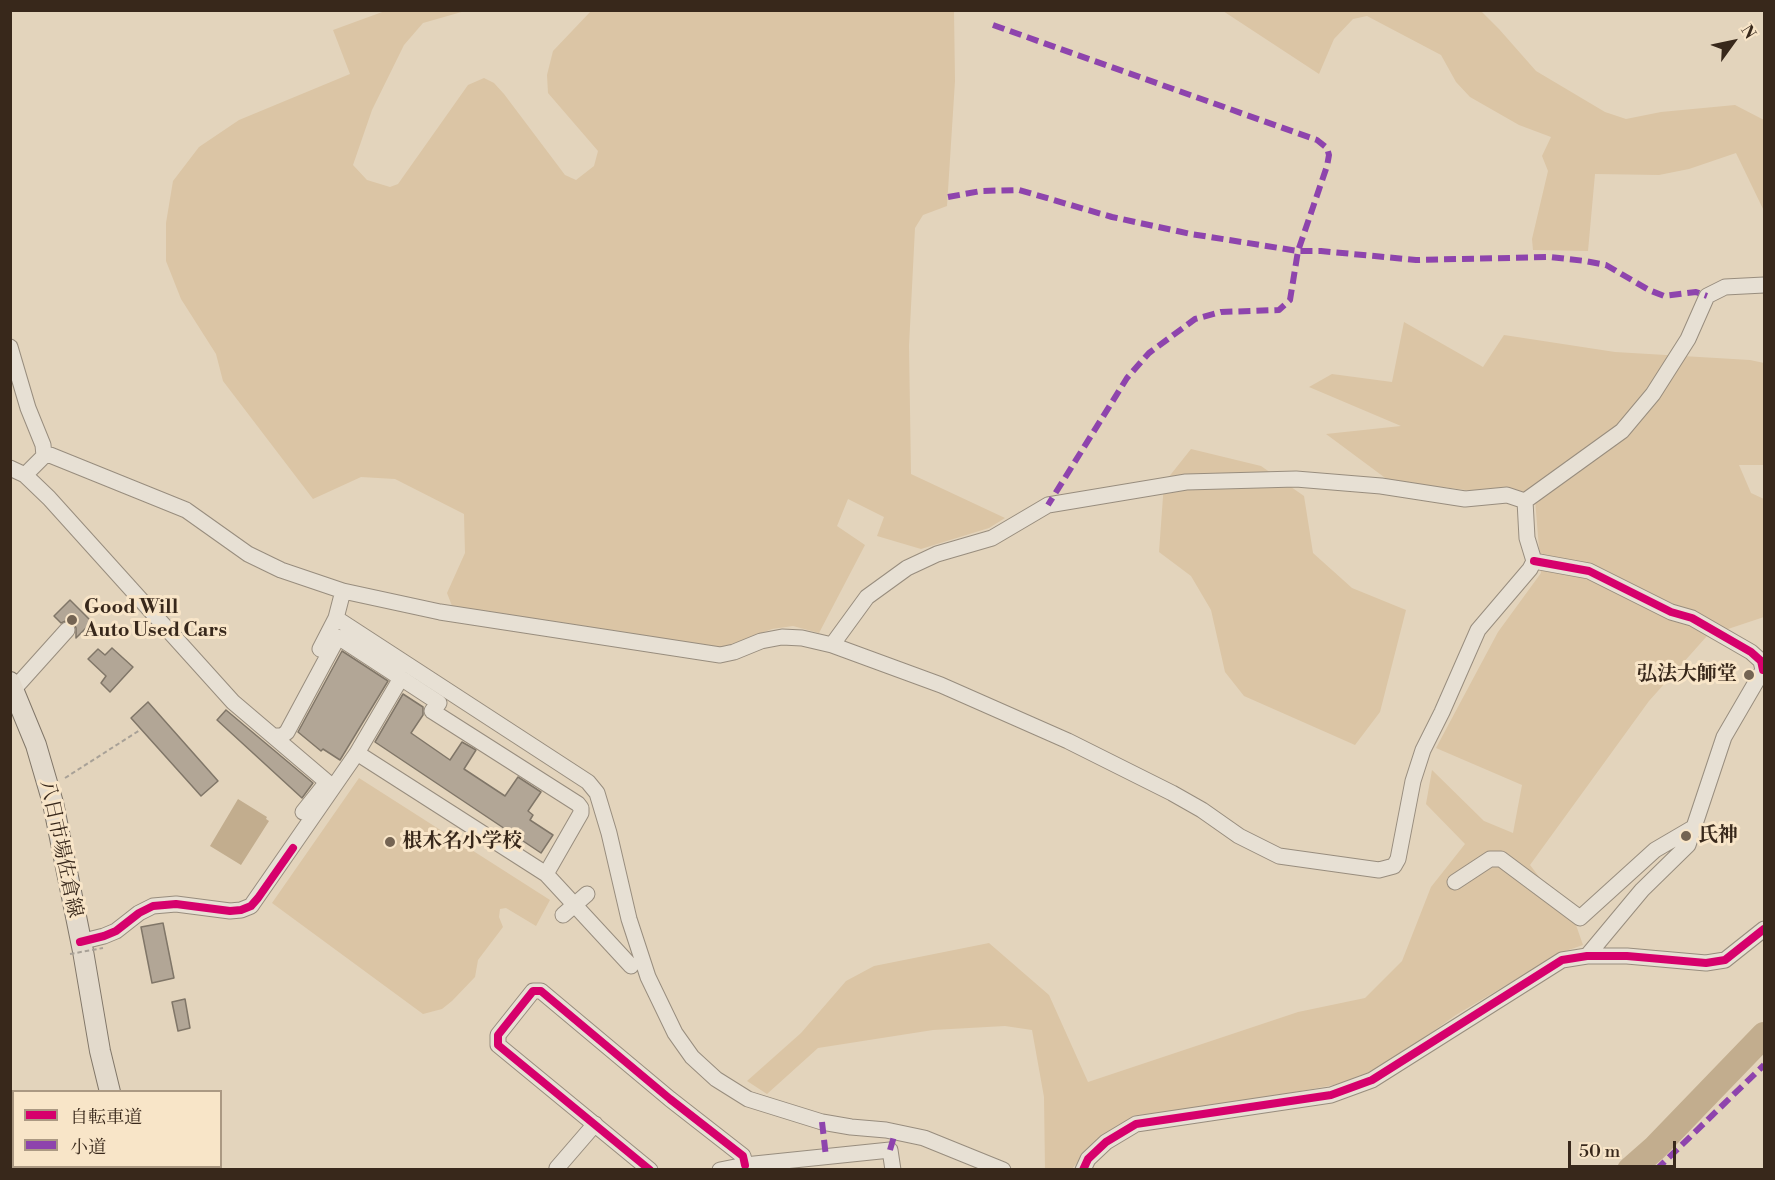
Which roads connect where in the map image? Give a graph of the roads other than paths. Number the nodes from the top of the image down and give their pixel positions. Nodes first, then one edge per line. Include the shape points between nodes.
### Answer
1 (1764, 285) edge
2 (10, 347) edge
3 (44, 456) junction
4 (10, 468) edge
5 (25, 475) junction
6 (1525, 501) junction
7 (1534, 561) junction
8 (343, 591) junction
9 (336, 618) junction
10 (68, 630) dead end
11 (832, 645) junction
12 (1764, 671) edge
13 (401, 678) junction
14 (12, 686) edge
15 (274, 736) junction
16 (357, 753) junction
17 (303, 812) dead end
18 (1696, 826) junction
19 (546, 874) junction
20 (1455, 882) dead end
21 (587, 894) dead end
22 (569, 910) junction
23 (1764, 929) edge
24 (78, 949) junction
25 (1587, 956) junction
26 (631, 966) dead end
27 (110, 1090) edge
28 (595, 1124) junction
29 (745, 1165) junction
30 (558, 1170) edge
31 (650, 1170) edge
32 (720, 1170) edge
33 (893, 1170) edge
34 (1003, 1170) edge
35 (1083, 1170) edge

1 - 6 street via 1725,287 1707,296 1688,339 1653,394 1622,431
2 - 3 street
3 - 5 street
3 - 8 street via 75,464 186,510 248,554
4 - 5 street
5 - 15 street via 209,677
6 - 7 street via 1527,538
6 - 11 street via 1507,495 1465,499 1381,486 1296,479 1186,482 1048,505 992,538 937,554 907,568 867,597
7 - 11 street via 1479,630 1423,750 1398,859 1394,866 1379,870 1279,856 1239,836 1172,793 1068,741 941,685
7 - 12 street via 1589,571 1692,618 1751,652 1761,661
8 - 9 street
8 - 11 street via 440,612 720,655 782,637
9 - 15 street
9 - 34 street via 588,782 597,793 648,977 675,1032 692,1057 716,1079 748,1099 822,1122 924,1138
10 - 14 street
12 - 18 street via 1725,737
13 - 15 street via 338,637 287,732
13 - 16 street
13 - 19 street via 439,703 432,711 581,808
14 - 24 main road, 八日市場佐倉線 via 36,745 53,803
15 - 17 street via 327,782
16 - 19 street
16 - 24 street via 251,906 230,911 176,904 153,906 116,931
18 - 20 street via 1655,850 1581,918 1501,860 1490,859
18 - 25 street via 1688,845 1636,897
19 - 22 street
21 - 22 street
22 - 26 street
23 - 25 street via 1725,960 1706,963
24 - 27 main road, 八日市場佐倉線
25 - 35 street via 1562,960 1372,1080 1331,1095 1136,1124 1106,1142 1088,1159
28 - 29 street via 498,1045 498,1035 533,991 541,991 743,1156
28 - 30 street
28 - 31 street
29 - 32 street
29 - 33 street via 890,1150

